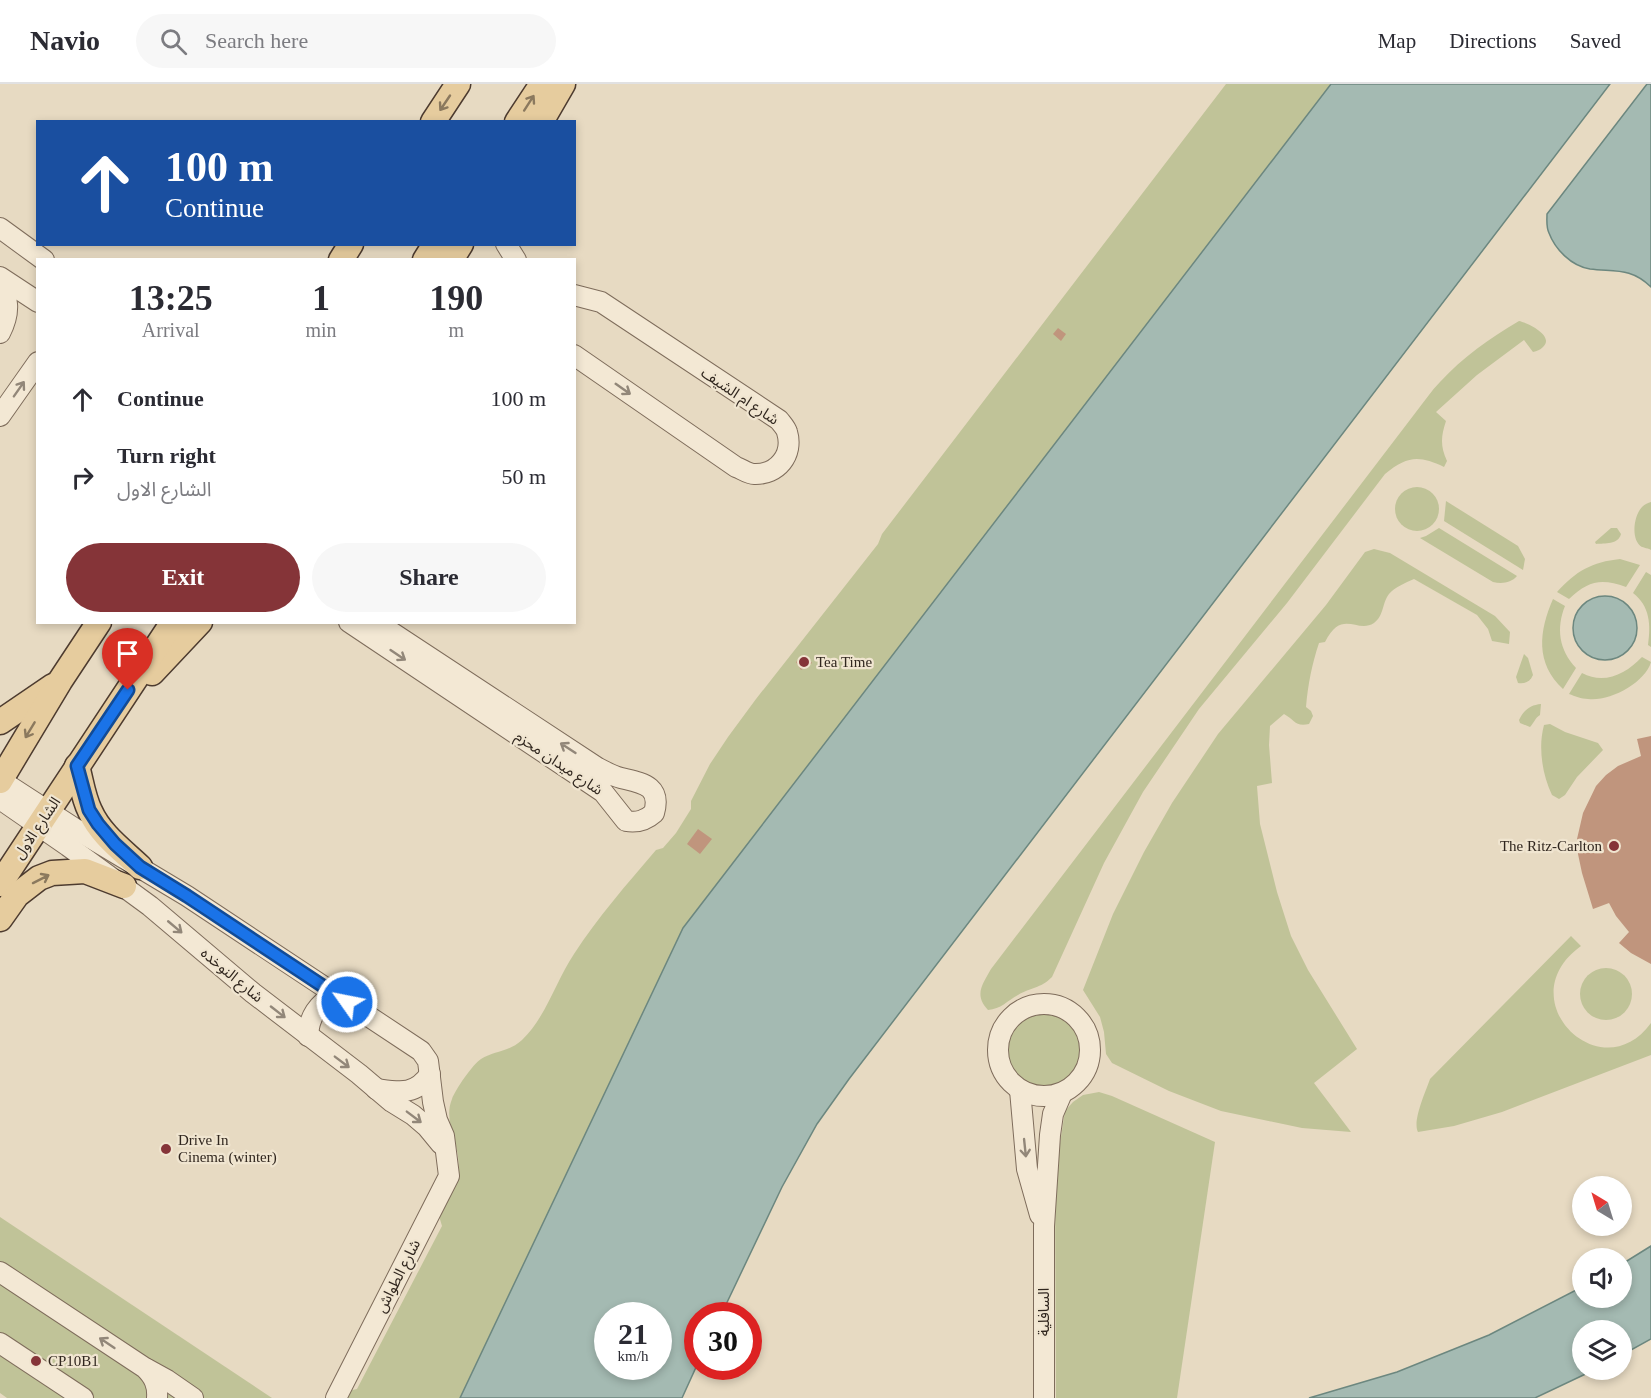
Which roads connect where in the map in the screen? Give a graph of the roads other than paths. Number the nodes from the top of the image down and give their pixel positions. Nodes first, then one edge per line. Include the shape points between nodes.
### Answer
1 (458, 84) edge
2 (542, 84) edge
3 (563, 84) edge
4 (434, 120) edge
5 (518, 120) edge
6 (542, 120) edge
7 (0, 228) edge
8 (41, 258) edge
9 (0, 278) edge
10 (576, 296) edge
11 (36, 301) edge
12 (0, 333) edge
13 (576, 356) edge
14 (36, 365) edge
15 (0, 416) edge
16 (98, 624) edge
17 (198, 624) edge
18 (352, 624) edge
19 (379, 624) edge
20 (169, 627) edge
21 (60, 681) junction
22 (117, 709) junction
23 (0, 722) edge
24 (77, 766) junction
25 (0, 780) edge
26 (0, 799) edge
27 (44, 818) junction
28 (140, 867) junction
29 (0, 884) edge
30 (124, 886) junction
31 (0, 919) edge
32 (335, 994) junction
33 (308, 1035) junction
34 (421, 1051) joint
35 (430, 1074) junction
36 (376, 1089) junction
37 (1020, 1090) junction
38 (1062, 1093) junction
39 (447, 1151) junction
40 (1044, 1226) junction
41 (0, 1272) edge
42 (0, 1343) edge
43 (145, 1368) junction
44 (83, 1398) edge
45 (157, 1398) edge
46 (193, 1398) edge
47 (336, 1398) edge
48 (1044, 1398) edge

1 -> 4 main road
5 -> 2 main road
3 - 6 main road
7 - 8 street
9 - 11 street
9 - 12 street via 8,313
13 -> 10 street, شارع ام الشيف via 736,467 751,474 766,473 786,458 787,430 779,420 601,302
15 -> 14 street
16 - 21 main road
17 - 22 main road
18 -> 19 street, شارع ميدان محزم via 603,792 626,821 642,821 654,813 654,795 644,784 598,768
20 - 22 main road, الشارع الاول
21 - 23 main road
21 -> 25 main road
22 - 24 main road, الشارع الاول
24 - 27 main road, الشارع الاول
24 - 28 main road via 89,810 115,844
25 - 27 street, شارع النوخده
26 - 27 street
27 - 28 street, شارع النوخده
27 - 29 main road, الشارع الاول
27 - 30 street, شارع النوخده
28 - 32 street, شارع النوخده
31 -> 30 main road via 17,895 52,873 85,872
30 -> 33 street, شارع النوخده
32 - 33 street via 312,1016
32 - 34 street, شارع النوخده
33 -> 36 street, شارع النوخده
34 - 35 street, شارع الطواش
35 - 36 street via 412,1090
35 - 39 street, شارع الطواش via 433,1102
36 -> 39 street via 427,1127
37 - 38 street via 1041,1096
37 - 38 street via 1000,1065 1001,1033 1015,1014 1048,1003 1078,1017 1091,1046 1084,1074
37 -> 40 street, السافلية via 1028,1169
38 - 40 street, السافلية via 1050,1135
39 - 47 street, شارع الطواش via 449,1176 445,1186
40 - 48 street, السافلية
43 -> 41 street
42 - 44 street
43 - 45 street via 156,1384
43 - 46 street

